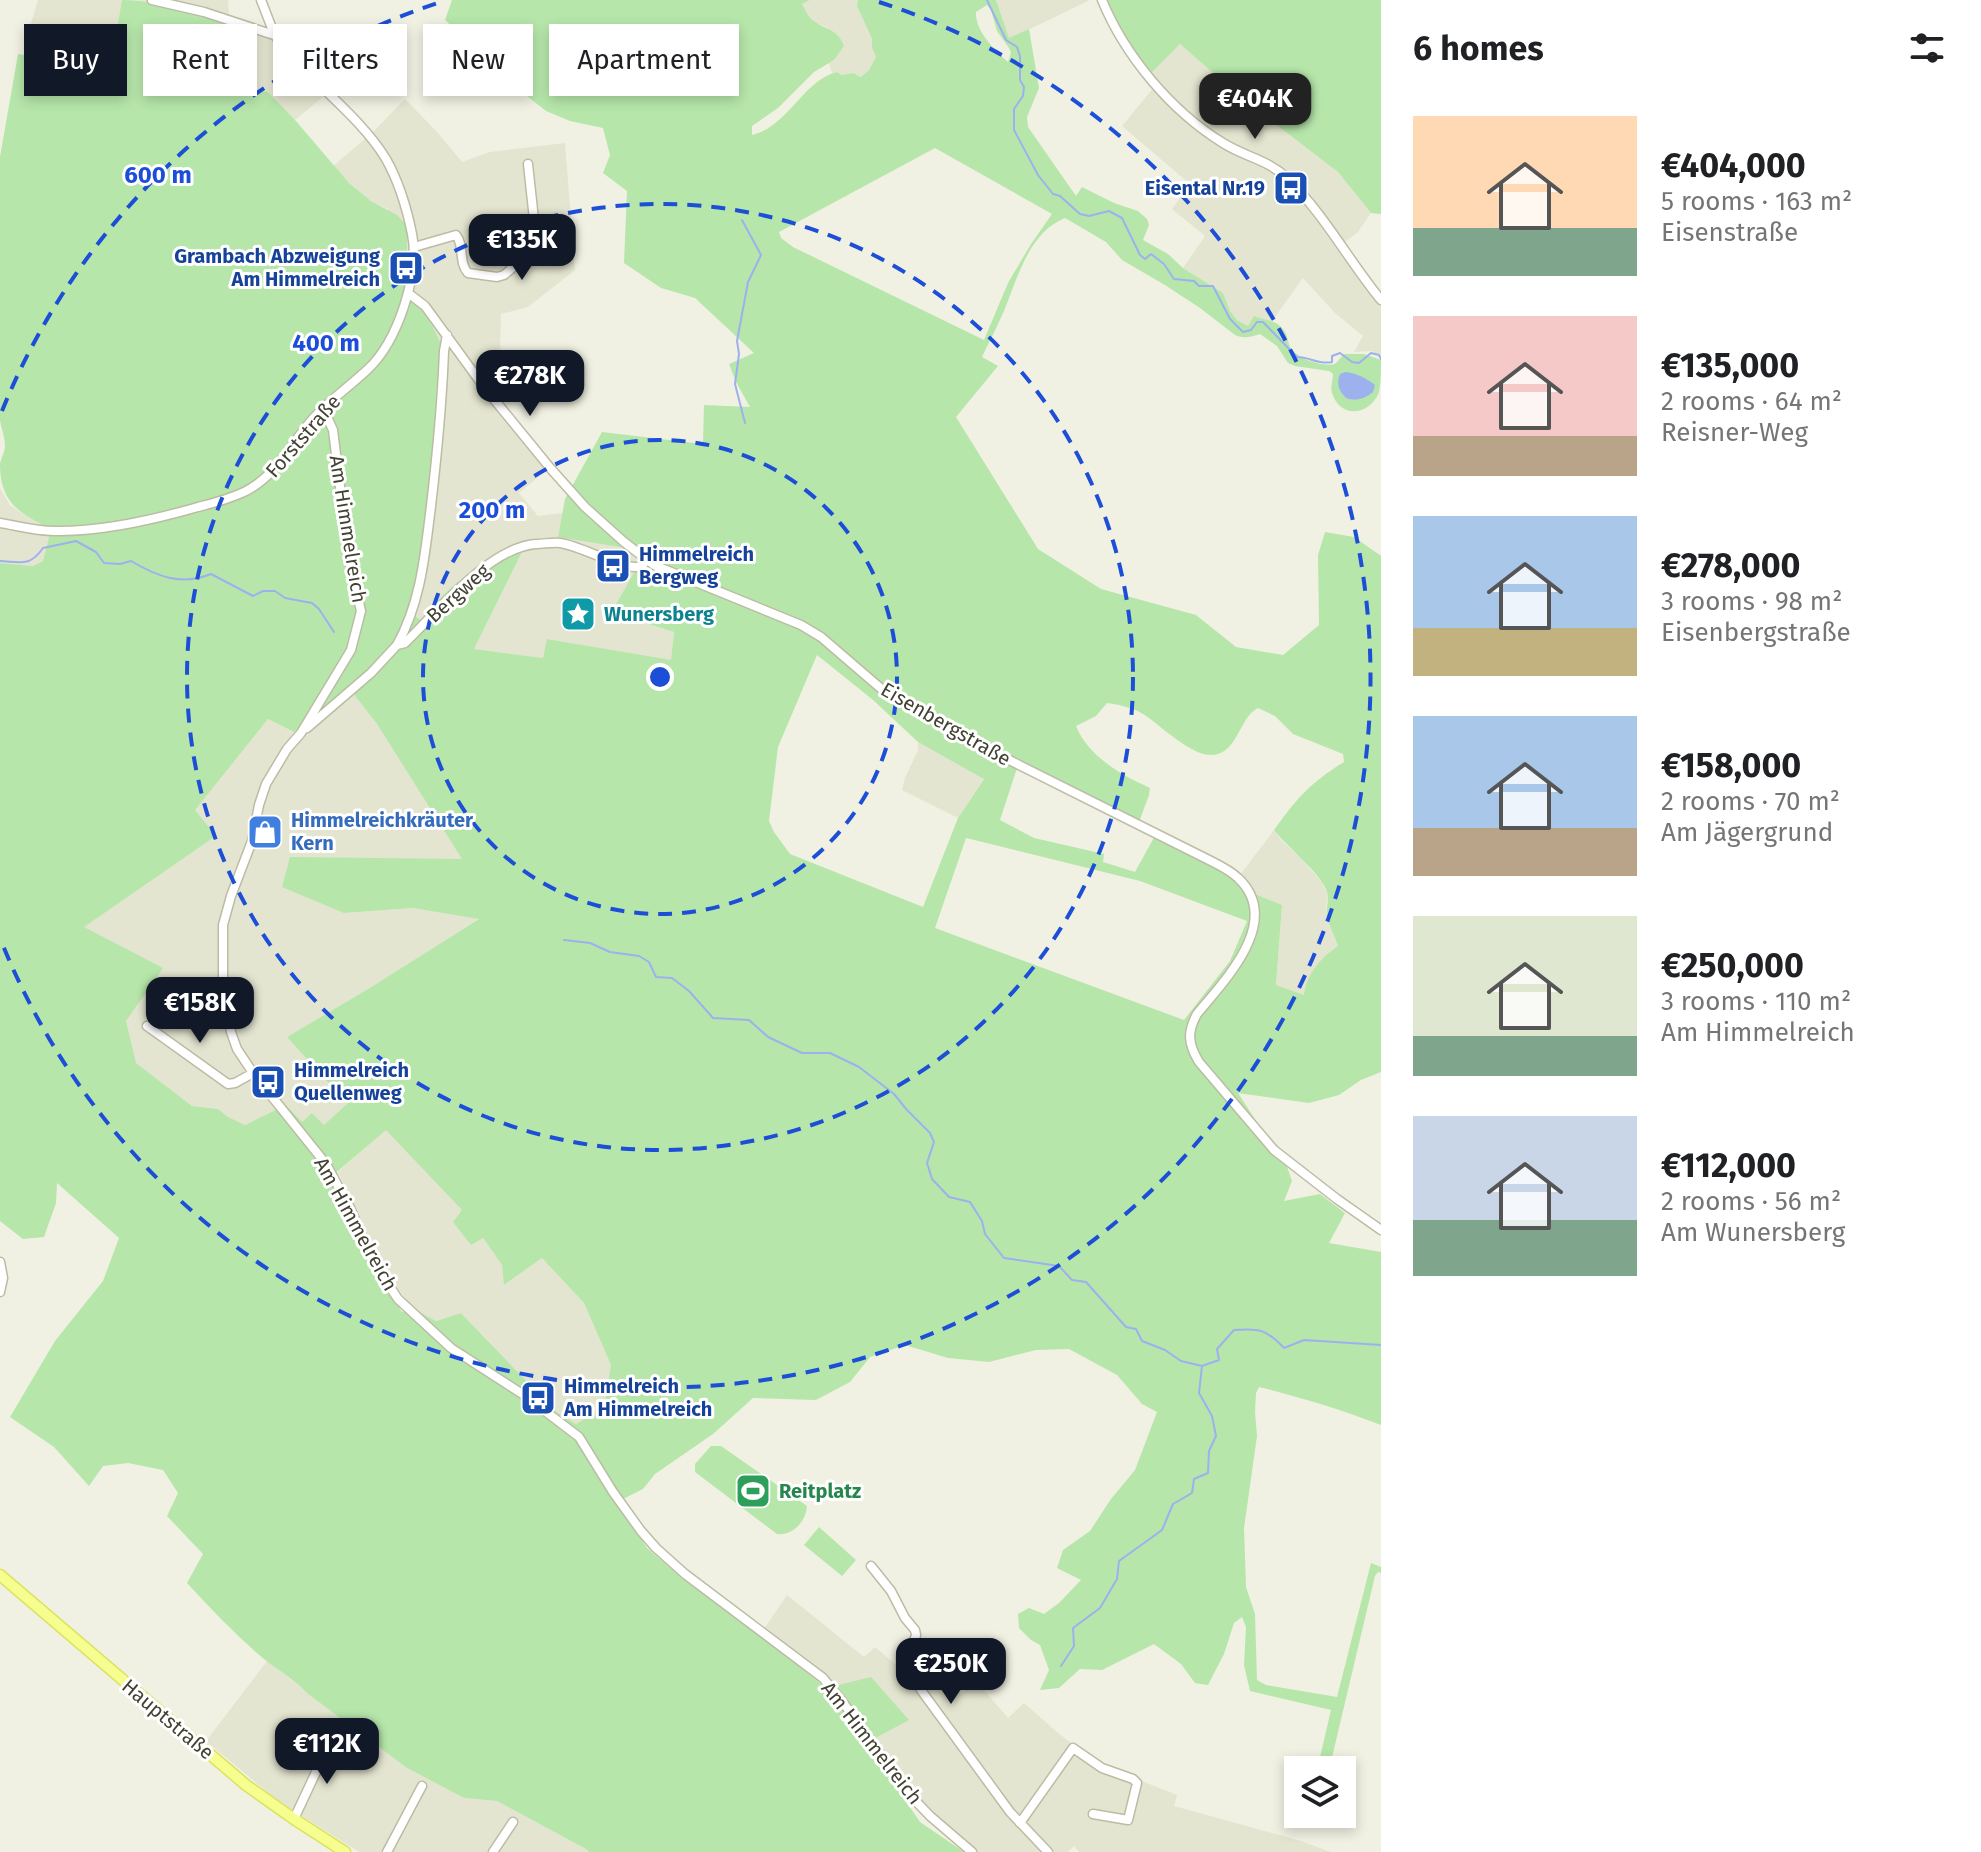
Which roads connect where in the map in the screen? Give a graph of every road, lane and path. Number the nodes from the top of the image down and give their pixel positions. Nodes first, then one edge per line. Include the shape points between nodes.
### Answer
1 (152, 0) edge
2 (261, 0) edge
3 (1102, 0) edge
4 (273, 32) edge
5 (273, 35) edge
6 (330, 96) edge
7 (528, 164) dead end
8 (414, 247) junction
9 (408, 293) junction
10 (1381, 300) edge
11 (447, 335) junction
12 (321, 410) junction
13 (0, 523) edge
14 (646, 560) junction
15 (397, 645) junction
16 (301, 733) junction
17 (147, 1026) dead end
18 (253, 1073) junction
19 (1381, 1230) edge
20 (0, 1262) edge
21 (0, 1292) edge
22 (871, 1566) dead end
23 (0, 1575) edge
24 (331, 1740) dead end
25 (422, 1786) dead end
26 (1093, 1814) dead end
27 (294, 1819) junction
28 (513, 1822) dead end
29 (1020, 1823) junction
30 (345, 1852) edge
31 (387, 1852) edge
32 (493, 1852) edge
33 (972, 1852) edge
34 (1048, 1852) edge

1 - 5 street
2 - 4 street, Forststraße
3 - 10 street via 1125,46 1154,83 1203,130 1289,180
6 - 8 street, Forststraße via 386,159
7 - 8 street via 536,238 510,272 497,277 468,273 456,235
8 - 9 street, Forststraße
9 - 11 street, Eisenbergstraße
9 - 12 street, Forststraße via 388,344 371,367
11 - 14 street, Eisenbergstraße via 551,469
11 - 15 street via 421,582
12 - 13 street, Forststraße via 262,482 232,498 80,530
12 - 16 street, Am Himmelreich via 333,430 349,560 361,611 351,650
14 - 15 street, Bergweg via 639,567 559,543 525,545 488,564
14 - 19 street, Eisenbergstraße via 812,631 885,692 920,713 1240,879 1254,906 1250,939 1232,973 1197,1014 1189,1035 1193,1052 1274,1150
15 - 16 street, Bergweg
16 - 18 street, Am Himmelreich via 266,784 223,925 223,987 231,1032
17 - 18 street via 228,1084
18 - 33 street, Am Himmelreich via 326,1164 374,1263 398,1299 451,1348 579,1437 656,1548 823,1678 908,1793
20 - 21 street
22 - 29 street via 915,1630 910,1654 921,1690
23 - 27 main road, Hauptstraße via 237,1778
24 - 27 street
25 - 31 street
26 - 29 street via 1128,1820 1137,1783 1073,1748
27 - 30 main road, Hauptstraße
28 - 32 street
29 - 34 street

